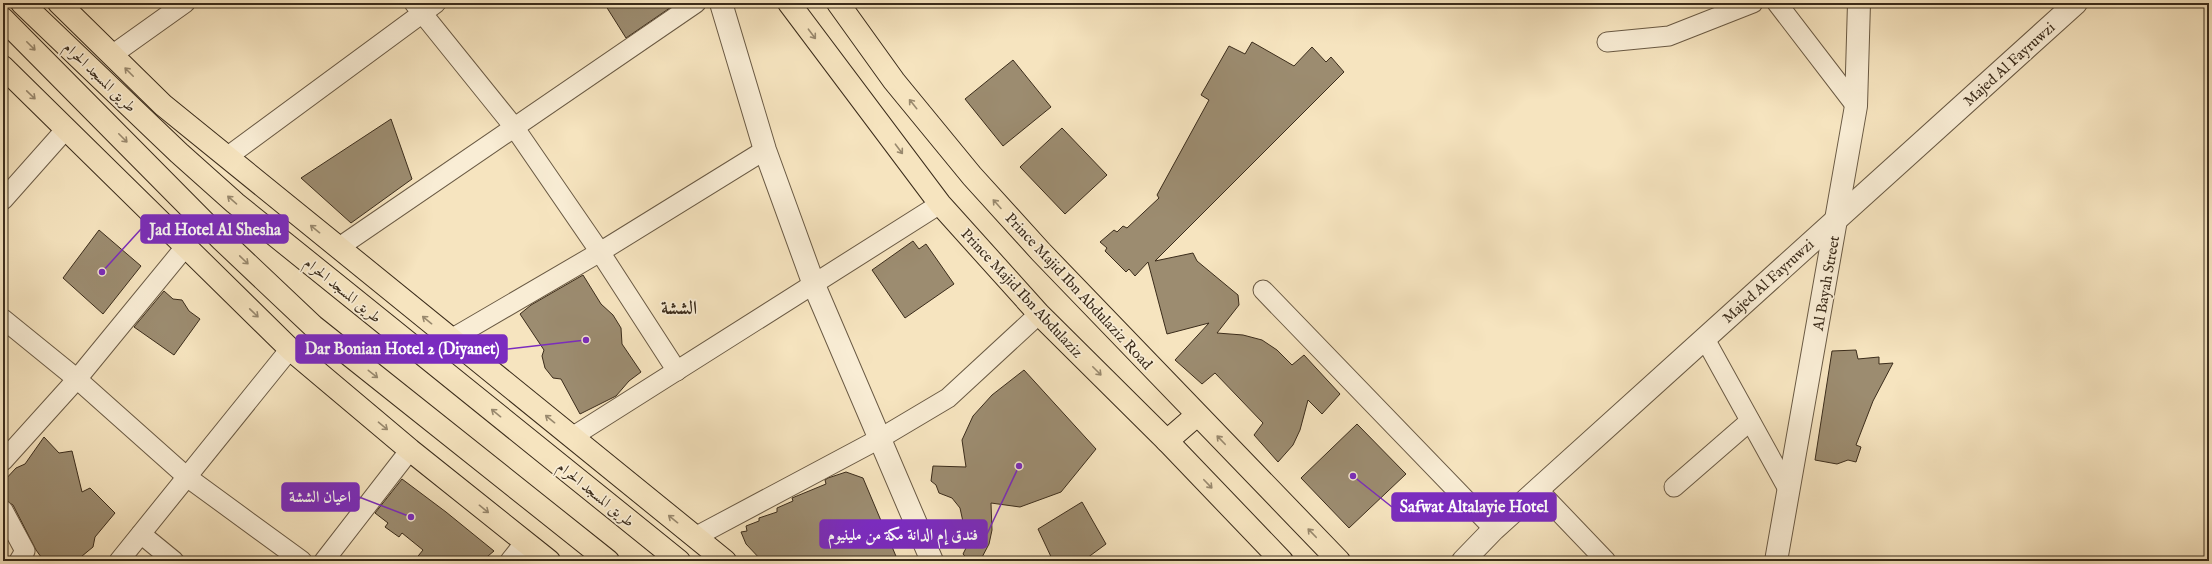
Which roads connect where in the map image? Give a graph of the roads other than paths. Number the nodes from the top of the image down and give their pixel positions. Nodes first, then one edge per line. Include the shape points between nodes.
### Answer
1 (22, 3) edge
2 (59, 3) edge
3 (185, 3) edge
4 (696, 3) edge
5 (721, 3) edge
6 (789, 3) edge
7 (838, 3) edge
8 (1752, 3) edge
9 (1777, 3) edge
10 (1859, 3) edge
11 (2076, 3) edge
12 (423, 7) edge
13 (3, 19) edge
14 (1607, 42) dead end
15 (112, 55) junction
16 (3, 67) edge
17 (156, 99) junction
18 (1856, 106) junction
19 (514, 128) junction
20 (66, 129) junction
21 (765, 150) junction
22 (179, 153) junction
23 (226, 157) junction
24 (120, 182) junction
25 (3, 200) edge
26 (184, 200) junction
27 (940, 204) junction
28 (1838, 218) junction
29 (186, 246) junction
30 (338, 248) junction
31 (600, 252) junction
32 (814, 285) junction
33 (1263, 290) dead end
34 (1039, 314) junction
35 (3, 319) edge
36 (451, 339) junction
37 (1705, 339) junction
38 (290, 349) junction
39 (677, 371) junction
40 (77, 379) junction
41 (1197, 415) junction
42 (1750, 421) junction
43 (572, 437) junction
44 (879, 439) junction
45 (1168, 441) junction
46 (410, 450) junction
47 (590, 452) junction
48 (3, 461) edge
49 (570, 473) junction
50 (187, 477) junction
51 (1674, 487) dead end
52 (1538, 490) junction
53 (1789, 490) junction
54 (3, 510) edge
55 (1494, 529) junction
56 (141, 534) junction
57 (695, 537) junction
58 (525, 542) junction
59 (19, 561) edge
60 (119, 561) edge
61 (174, 561) edge
62 (302, 561) edge
63 (324, 561) edge
64 (510, 561) edge
65 (549, 561) edge
66 (608, 561) edge
67 (679, 561) edge
68 (725, 561) edge
69 (932, 561) edge
70 (1282, 561) edge
71 (1340, 561) edge
72 (1462, 561) edge
73 (1606, 561) edge
74 (1776, 561) edge

1 - 22 main road, طريق المسجد الحرام
2 - 15 main road
3 - 15 street
4 - 19 street
5 - 21 street
6 -> 27 main road, Prince Majid Ibn Abdulaziz
41 -> 7 main road, Prince Majid Ibn Abdulaziz Road via 972,176 894,81
8 - 14 street via 1669,36
9 - 18 street
10 - 18 street, Al Bayah Street
11 - 28 street, Majed Al Fayruwzi
12 - 19 street
12 - 23 street
13 -> 26 main road, طريق المسجد الحرام
17 -> 15 main road
16 -> 20 main road
17 - 22 main road
17 - 23 main road
18 - 28 street, Al Bayah Street
19 - 30 street
19 - 31 street
20 - 24 main road
20 - 25 street
21 - 31 street
21 - 32 street
49 -> 22 main road, طريق المسجد الحرام via 235,203
30 -> 23 main road
24 - 26 main road
24 - 29 main road
26 -> 66 main road, طريق المسجد الحرام via 313,326
27 - 32 street
27 - 34 main road, Prince Majid Ibn Abdulaziz
28 - 37 street, Majed Al Fayruwzi
28 - 53 street, Al Bayah Street
29 -> 38 main road
29 - 40 street
36 -> 30 main road
31 - 36 street
31 - 39 street
32 - 39 street
32 - 44 street
33 - 55 street
34 - 44 street via 948,398
34 -> 45 main road, Prince Majid Ibn Abdulaziz
35 - 40 street
43 -> 36 main road
37 - 42 street
37 - 52 street, Majed Al Fayruwzi
38 -> 46 main road
38 - 50 street
39 - 43 street
40 - 48 street
40 - 50 street
41 - 45 main road
71 -> 41 main road, Prince Majid Ibn Abdulaziz Road
42 - 51 street
42 - 53 street
43 - 47 main road
44 - 57 street
44 - 69 street
45 -> 70 main road, Prince Majid Ibn Abdulaziz
46 -> 58 main road
46 - 63 street
47 - 49 main road
57 -> 47 main road
49 - 67 main road, طريق المسجد الحرام
50 - 56 street
50 - 62 street
52 - 55 street, Majed Al Fayruwzi
52 - 73 street
53 - 74 street, Al Bayah Street
54 - 59 street via 25,551
55 - 72 street, Majed Al Fayruwzi
56 - 60 street
56 - 61 street
57 - 68 main road
58 - 64 street
58 - 65 main road

